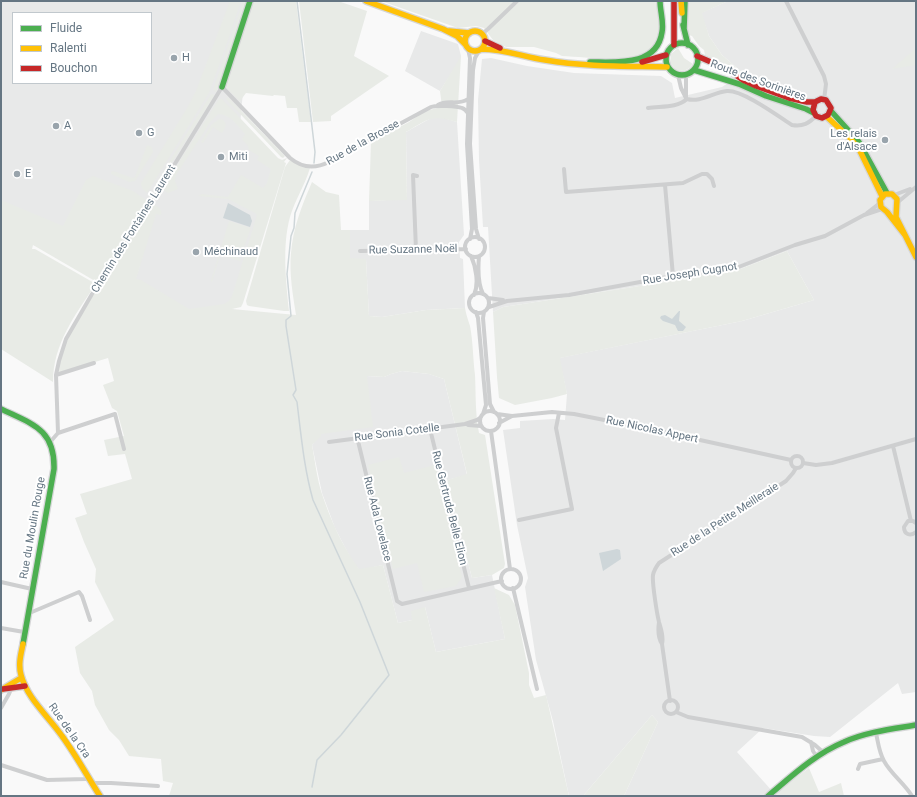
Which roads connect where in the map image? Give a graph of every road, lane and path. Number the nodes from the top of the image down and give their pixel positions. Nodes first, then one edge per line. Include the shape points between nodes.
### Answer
1 (250, 1) edge
2 (366, 1) edge
3 (517, 1) edge
4 (660, 1) edge
5 (674, 1) edge
6 (681, 1) edge
7 (685, 1) edge
8 (786, 1) edge
9 (443, 29) junction
10 (684, 29) junction
11 (469, 33) junction
12 (482, 34) junction
13 (485, 41) junction
14 (674, 45) junction
15 (688, 45) junction
16 (466, 47) junction
17 (480, 50) junction
18 (508, 52) junction
19 (666, 55) junction
20 (697, 56) junction
21 (562, 62) junction
22 (582, 62) junction
23 (668, 67) junction
24 (694, 70) junction
25 (678, 75) junction
26 (686, 75) junction
27 (222, 87) junction
28 (686, 98) junction
29 (468, 99) junction
30 (824, 100) junction
31 (815, 102) junction
32 (438, 105) junction
33 (648, 108) dead end
34 (831, 111) junction
35 (467, 112) junction
36 (815, 114) junction
37 (827, 117) junction
38 (564, 169) dead end
39 (417, 176) dead end
40 (665, 185) junction
41 (714, 186) dead end
42 (916, 186) edge
43 (885, 195) junction
44 (894, 195) junction
45 (898, 202) junction
46 (880, 203) junction
47 (896, 208) junction
48 (885, 210) junction
49 (864, 215) junction
50 (905, 235) junction
51 (470, 239) junction
52 (479, 239) junction
53 (466, 249) junction
54 (416, 250) junction
55 (360, 251) dead end
56 (471, 256) junction
57 (480, 256) junction
58 (916, 257) edge
59 (673, 276) junction
60 (483, 294) junction
61 (474, 295) junction
62 (487, 298) junction
63 (507, 301) junction
64 (489, 307) junction
65 (476, 312) junction
66 (484, 312) junction
67 (94, 363) dead end
68 (56, 375) junction
69 (1, 409) edge
70 (495, 413) junction
71 (559, 413) junction
72 (482, 416) junction
73 (512, 416) junction
74 (499, 423) junction
75 (465, 424) junction
76 (482, 426) junction
77 (430, 429) junction
78 (491, 431) junction
79 (58, 433) junction
80 (358, 438) junction
81 (916, 439) edge
82 (51, 441) junction
83 (328, 442) dead end
84 (893, 446) junction
85 (124, 449) dead end
86 (791, 460) junction
87 (803, 462) junction
88 (796, 468) junction
89 (519, 520) dead end
90 (911, 521) junction
91 (916, 523) edge
92 (916, 532) edge
93 (510, 569) junction
94 (502, 580) junction
95 (1, 582) edge
96 (469, 588) junction
97 (513, 588) junction
98 (32, 589) junction
99 (28, 612) junction
100 (90, 620) dead end
101 (1, 628) edge
102 (24, 632) junction
103 (21, 678) junction
104 (24, 686) junction
105 (11, 689) junction
106 (2, 690) edge
107 (536, 690) dead end
108 (670, 701) junction
109 (1, 708) edge
110 (676, 712) junction
111 (916, 725) edge
112 (876, 733) junction
113 (811, 742) junction
114 (824, 753) junction
115 (817, 758) junction
116 (883, 759) junction
117 (1, 765) edge
118 (858, 769) dead end
119 (88, 778) junction
120 (92, 783) junction
121 (158, 786) dead end
122 (100, 796) edge
123 (768, 796) edge
124 (912, 796) edge

1 - 27 main road
2 - 9 main road
3 - 12 street
4 - 22 main road via 662,34 658,44 646,57 633,61
5 - 14 main road
6 - 10 main road
7 - 10 main road
8 - 30 street via 824,76
9 - 11 main road
9 - 16 main road via 457,36
10 - 15 main road
11 - 12 main road via 475,31
11 - 16 main road via 465,38
12 - 13 main road
13 - 17 main road
13 - 18 main road
14 - 15 main road
14 - 19 main road
15 - 20 main road via 694,49
16 - 17 main road via 473,52
16 - 29 street via 470,58
17 - 18 main road
17 - 52 street via 475,58 473,70 470,144 476,229
18 - 21 main road
19 - 22 main road via 630,63
19 - 23 main road
20 - 24 main road via 698,62
20 - 31 main road, Route des Sorinières via 728,69 742,80 756,86 794,100
21 - 22 main road
21 - 23 main road via 592,66
23 - 25 main road
24 - 26 main road
24 - 36 main road, Route des Sorinières via 739,84
25 - 26 main road
25 - 28 street
26 - 28 street
27 - 32 street, Rue de la Brosse via 287,155 299,164 312,167 329,162 419,112
27 - 68 street, Chemin des Fontaines Laurent via 71,329 61,353
28 - 33 street via 684,103 677,105
28 - 36 street via 693,100 729,91 754,101 792,125 802,126
29 - 32 street, Rue de la Brosse
29 - 35 street
30 - 31 main road, Route des Sorinières
30 - 34 main road via 831,105
31 - 36 main road, Route des Sorinières
32 - 35 street, Rue de la Brosse via 460,107
34 - 37 main road
34 - 43 main road via 863,148
35 - 51 street via 466,144 472,229
36 - 37 main road, Route des Sorinières via 822,118
37 - 43 main road via 859,149
38 - 40 street via 566,192
39 - 54 street via 413,175
40 - 41 street via 683,183 707,174
40 - 59 street
42 - 44 street
42 - 45 street
43 - 44 main road
43 - 46 main road
44 - 45 main road
45 - 47 main road
46 - 48 main road
46 - 49 street, Rue Joseph Cugnot
47 - 48 main road via 892,211
47 - 50 main road via 896,217
48 - 49 street, Rue Joseph Cugnot
48 - 50 main road
49 - 59 street, Rue Joseph Cugnot via 825,236 736,268
50 - 58 main road
51 - 52 street
51 - 53 street
52 - 57 street via 485,248
53 - 54 street, Rue Suzanne Noël
53 - 56 street
54 - 55 street, Rue Suzanne Noël
56 - 57 street
56 - 61 street via 476,285
57 - 60 street via 478,263
59 - 63 street, Rue Joseph Cugnot via 570,295
60 - 61 street
60 - 62 street
61 - 65 street via 470,303
62 - 63 street, Rue Joseph Cugnot
62 - 64 street
63 - 64 street, Rue Joseph Cugnot
64 - 66 street
65 - 66 street
65 - 72 street via 486,404
66 - 70 street via 490,404
67 - 68 street
68 - 79 street, Chemin des Fontaines Laurent
69 - 82 main road via 37,428
70 - 72 street via 488,412
70 - 73 street
70 - 74 street via 500,420
71 - 73 street, Rue Nicolas Appert
71 - 86 street, Rue Nicolas Appert via 611,421
71 - 89 street via 556,428 572,510
72 - 75 street
72 - 76 street
73 - 74 street
74 - 78 street
75 - 76 street
75 - 77 street, Rue Sonia Cotelle
76 - 78 street
77 - 80 street, Rue Sonia Cotelle
77 - 96 street, Rue Gertrude Belle Elion
78 - 93 street
79 - 82 street
79 - 85 street via 115,414
80 - 83 street, Rue Sonia Cotelle
80 - 96 street, Rue Ada Lovelace via 397,601 402,604
81 - 84 street
82 - 98 main road, Rue du Moulin Rouge via 54,450 54,469
84 - 87 street via 832,463
84 - 90 street
86 - 87 street via 797,456
86 - 88 street via 792,466
87 - 88 street
88 - 108 street, Rue de la Petite Meilleraie via 786,481 659,564 654,571 659,634
90 - 91 street
90 - 92 street via 905,524 905,532 910,535
93 - 94 street via 502,574
93 - 97 street via 517,571 521,578 518,586
94 - 96 street
94 - 97 street via 506,587
95 - 98 street
97 - 107 street
98 - 99 main road, Rue du Moulin Rouge
99 - 100 street via 79,592
99 - 102 main road, Rue du Moulin Rouge
101 - 102 street
102 - 103 main road, Rue du Moulin Rouge via 19,664
103 - 104 main road, Rue de la Cra
103 - 106 main road
104 - 105 main road
104 - 119 main road, Rue de la Cra via 64,738
105 - 106 main road
105 - 109 street
108 - 110 street via 677,704
108 - 110 street via 665,705 666,711 671,714
110 - 113 street via 688,717 802,737
111 - 112 main road
112 - 114 main road via 845,742
112 - 116 street
113 - 114 street
113 - 115 street
114 - 115 main road
115 - 123 main road
116 - 118 street via 860,764
116 - 124 street
117 - 119 street via 48,780
119 - 120 main road, Rue de la Cra
120 - 121 street
120 - 122 main road, Rue de la Cra

